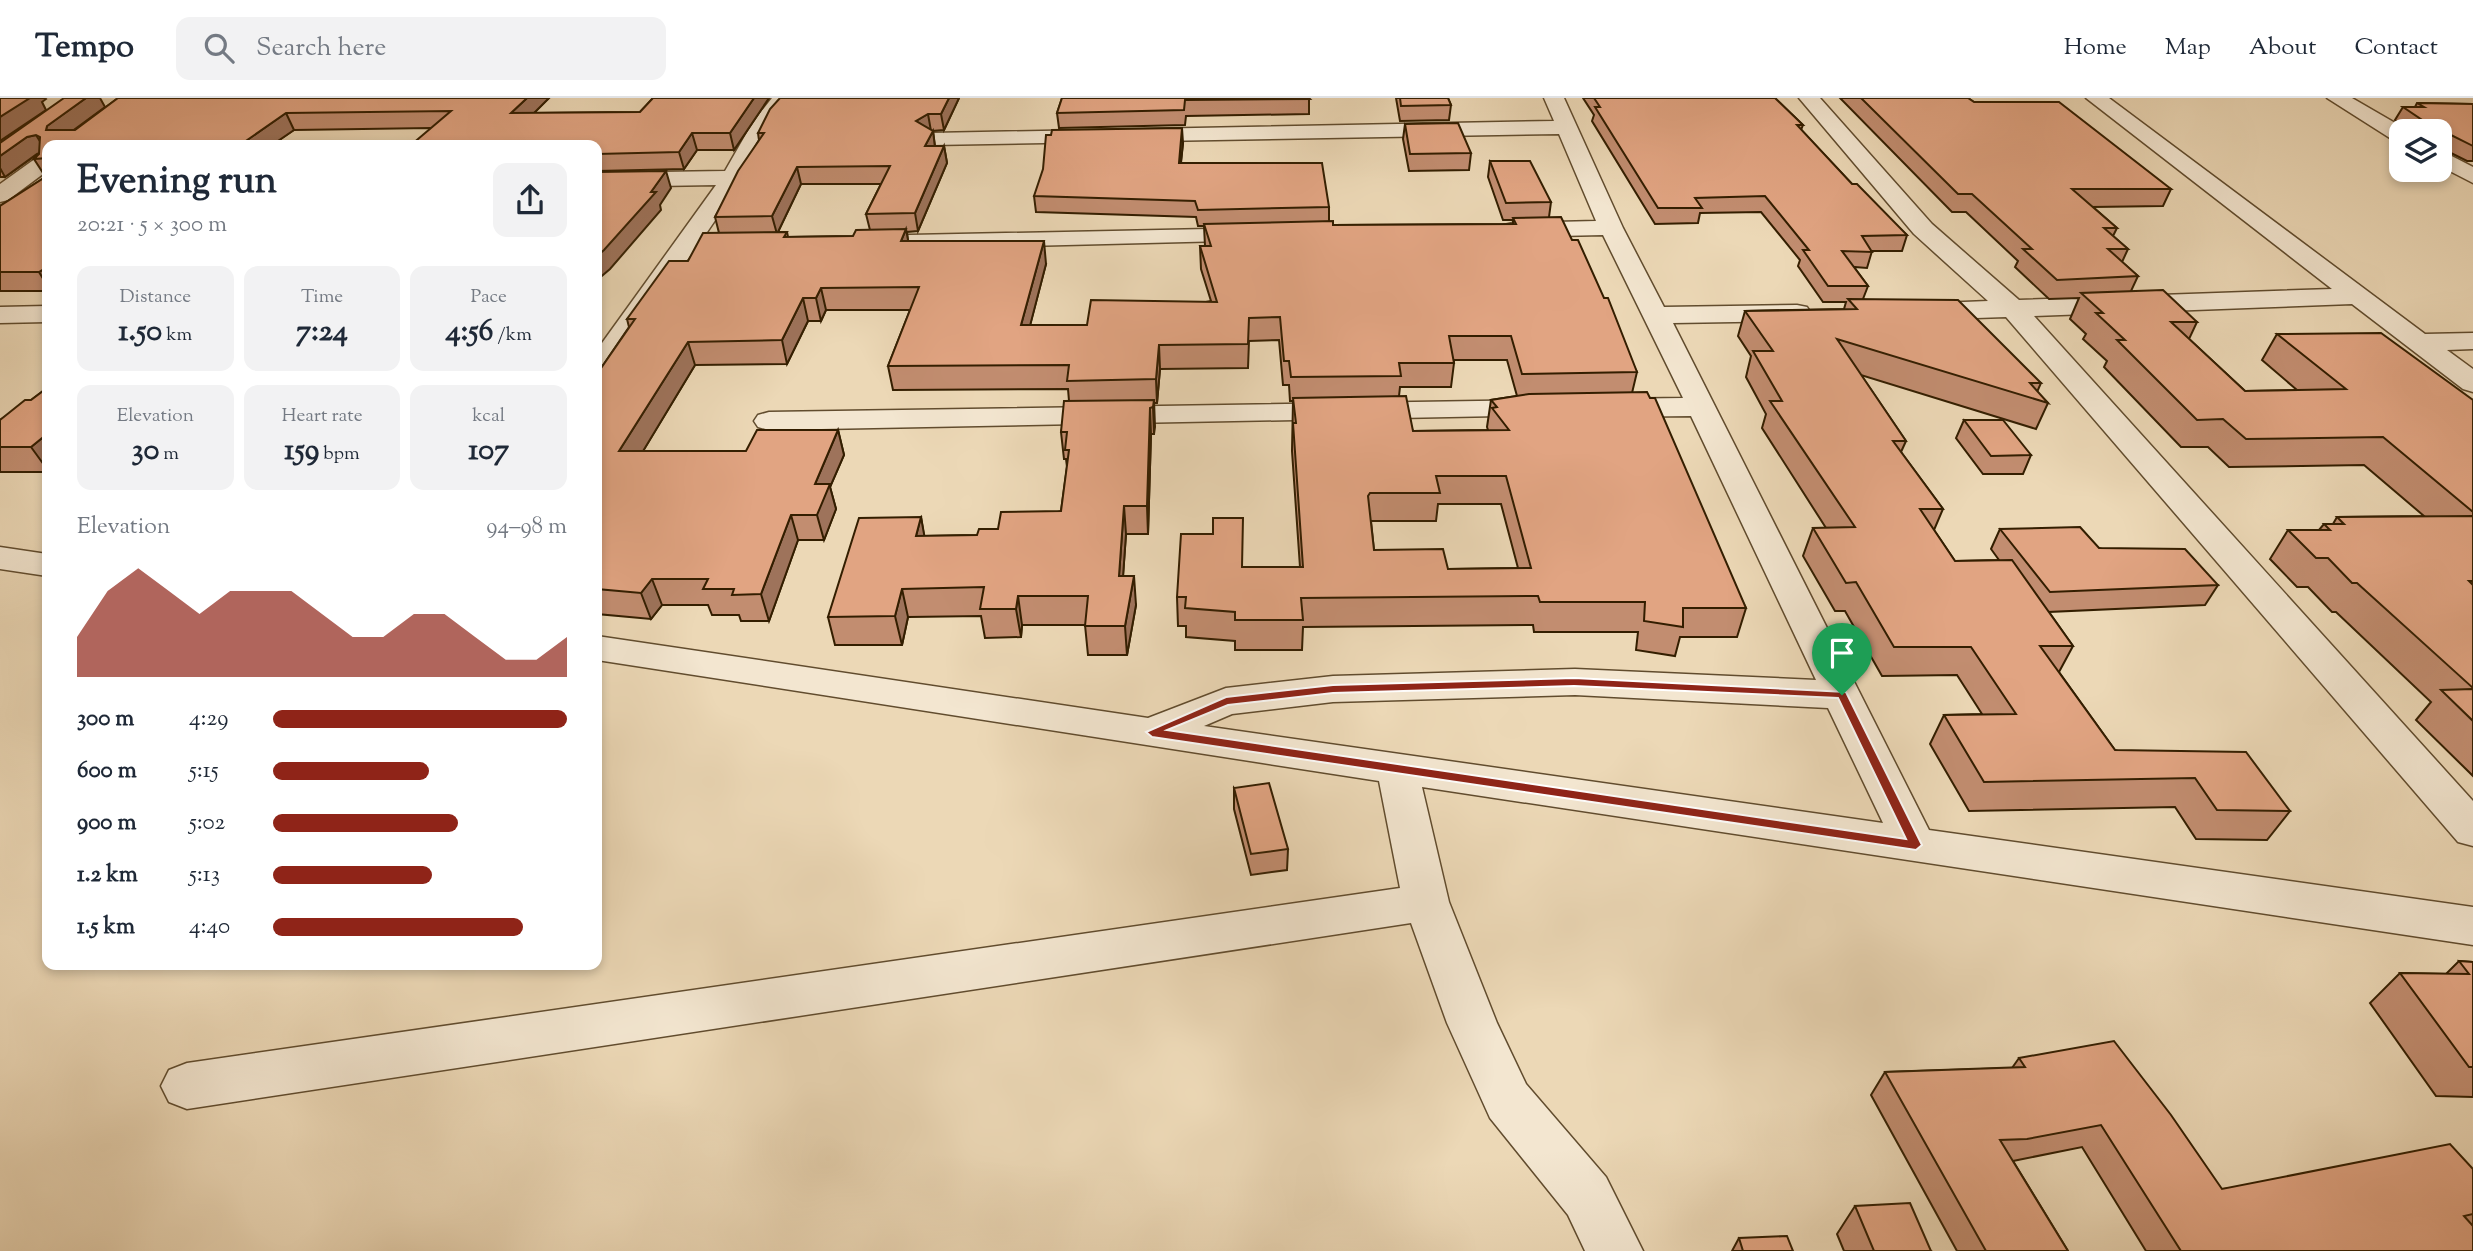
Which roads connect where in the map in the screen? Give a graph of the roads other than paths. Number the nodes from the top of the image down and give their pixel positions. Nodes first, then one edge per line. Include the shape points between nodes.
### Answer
1 (783, 98) edge
2 (1554, 98) edge
3 (1810, 98) edge
4 (2096, 98) edge
5 (2337, 98) edge
6 (1569, 127) junction
7 (2389, 128) edge
8 (932, 139) edge
9 (2452, 164) edge
10 (42, 165) edge
11 (2473, 176) edge
12 (733, 178) junction
13 (602, 180) edge
14 (42, 189) edge
15 (4, 192) edge
16 (1611, 228) junction
17 (1486, 230) edge
18 (1279, 234) edge
19 (837, 243) edge
20 (768, 244) edge
21 (685, 246) junction
22 (2358, 296) junction
23 (2015, 311) junction
24 (1891, 312) edge
25 (1821, 313) edge
26 (42, 314) edge
27 (0, 315) edge
28 (1655, 315) junction
29 (2473, 341) edge
30 (2419, 342) junction
31 (602, 363) edge
32 (2473, 383) edge
33 (1702, 407) junction
34 (769, 421) dead end
35 (0, 558) edge
36 (42, 564) edge
37 (602, 649) edge
38 (1842, 695) junction
39 (1152, 732) junction
40 (1397, 768) junction
41 (2473, 830) edge
42 (1916, 845) junction
43 (1426, 902) junction
44 (2473, 926) edge
45 (187, 1086) dead end
46 (1615, 1251) edge

1 - 12 street via 763,122
2 - 6 street
3 - 23 street via 1923,229
4 - 22 street
5 - 7 street
6 - 8 street
6 - 16 street
9 - 11 street
10 - 15 street
12 - 13 street
12 - 21 street
14 - 15 street
16 - 17 street
16 - 28 street
18 - 19 street
20 - 21 street
21 - 31 street
22 - 23 street
22 - 30 street
23 - 24 street
23 - 41 street
25 - 28 street
26 - 27 street
28 - 33 street
29 - 30 street
30 - 32 street
33 - 34 street
33 - 38 street
35 - 36 street
37 - 39 street
38 - 39 street via 1574,682 1333,689 1226,701
38 - 42 street
39 - 40 street
40 - 42 street
40 - 43 street
42 - 44 street
43 - 45 street
43 - 46 street via 1472,1023 1508,1101 1587,1196

